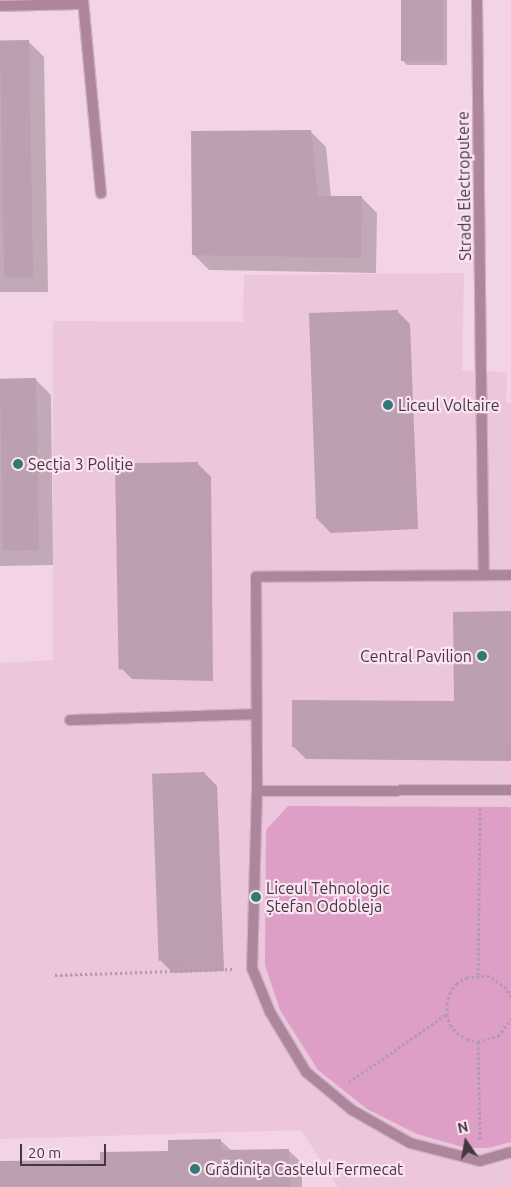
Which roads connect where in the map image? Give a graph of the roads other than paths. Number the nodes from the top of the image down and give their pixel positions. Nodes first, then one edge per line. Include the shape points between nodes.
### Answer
1 (477, 0) edge
2 (83, 2) edge
3 (0, 6) edge
4 (101, 193) dead end
5 (511, 574) edge
6 (484, 575) junction
7 (256, 714) junction
8 (70, 720) dead end
9 (511, 790) edge
10 (257, 791) junction
11 (511, 1152) edge

1 - 6 street, Strada Electroputere
2 - 3 street
2 - 4 street
5 - 6 street
6 - 7 street via 256,577
7 - 8 street
7 - 10 street
9 - 10 street
10 - 11 street via 252,968 270,1012 306,1072 352,1110 410,1143 480,1161

